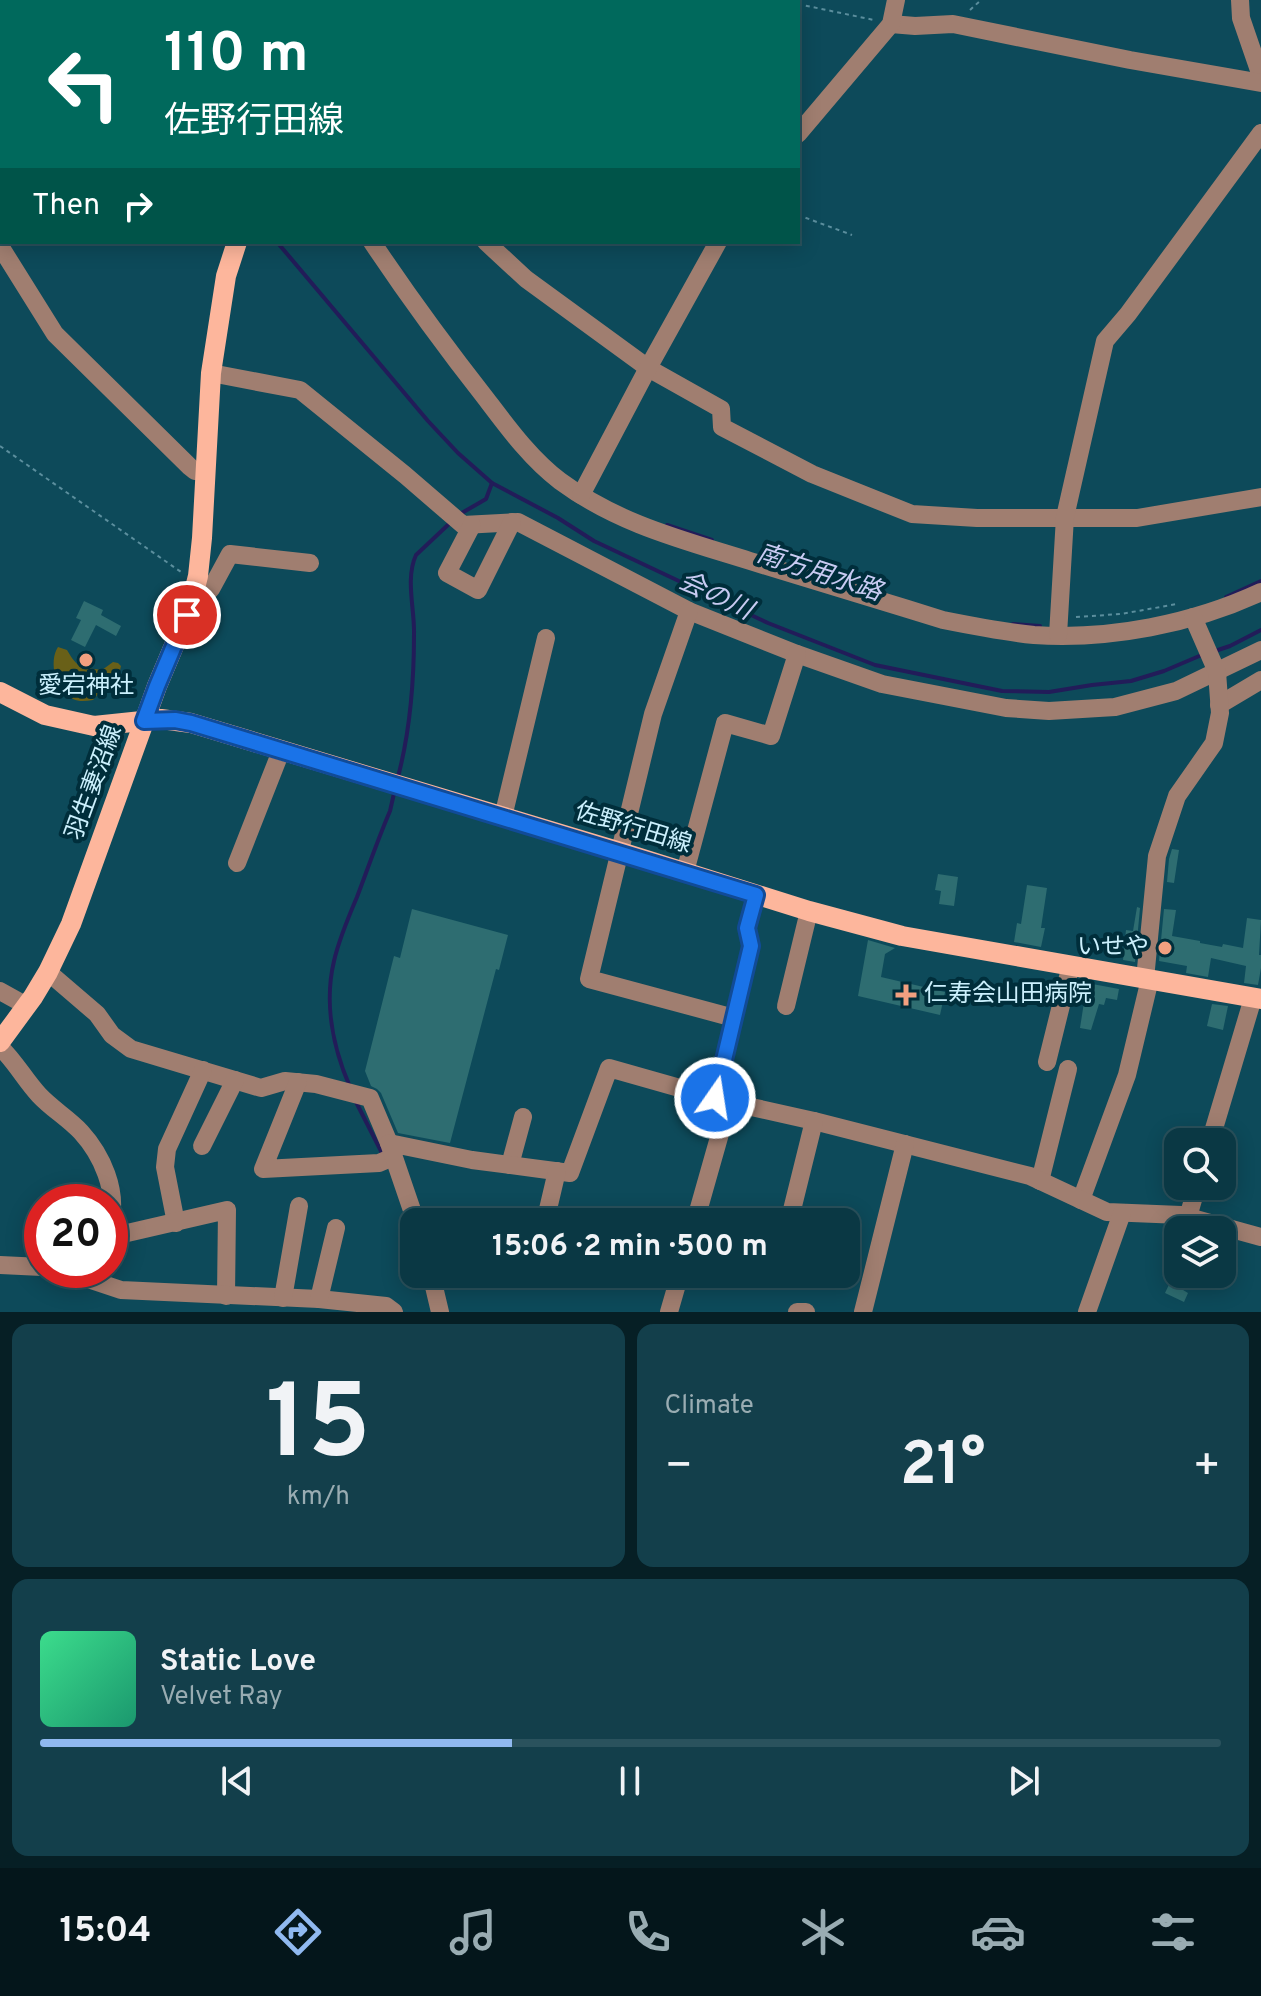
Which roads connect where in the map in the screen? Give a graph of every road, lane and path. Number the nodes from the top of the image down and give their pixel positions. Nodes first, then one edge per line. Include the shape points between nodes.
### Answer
1 (896, 0) edge
2 (1240, 0) edge
3 (800, 4) edge
4 (891, 24) junction
5 (1261, 76) edge
6 (1261, 83) edge
7 (800, 132) edge
8 (1261, 133) edge
9 (800, 216) edge
10 (852, 235) dead end
11 (236, 244) edge
12 (373, 244) edge
13 (488, 244) edge
14 (717, 244) edge
15 (0, 246) edge
16 (648, 368) junction
17 (211, 373) junction
18 (0, 446) edge
19 (206, 472) junction
20 (581, 495) junction
21 (1261, 497) edge
22 (1065, 517) junction
23 (512, 522) junction
24 (472, 525) junction
25 (310, 563) dead end
26 (195, 586) junction
27 (1261, 592) edge
28 (1176, 604) dead end
29 (689, 611) junction
30 (1193, 617) junction
31 (1058, 627) junction
32 (546, 638) dead end
33 (1261, 650) edge
34 (797, 654) junction
35 (1217, 672) junction
36 (1261, 680) edge
37 (0, 692) edge
38 (1219, 705) junction
39 (144, 721) junction
40 (281, 751) junction
41 (503, 817) junction
42 (621, 852) junction
43 (237, 863) dead end
44 (685, 872) junction
45 (756, 895) junction
46 (809, 911) junction
47 (1071, 965) junction
48 (48, 972) junction
49 (1148, 979) junction
50 (0, 991) edge
51 (1257, 998) edge
52 (27, 1006) junction
53 (786, 1006) dead end
54 (734, 1018) junction
55 (0, 1045) edge
56 (1047, 1062) dead end
57 (1068, 1069) dead end
58 (203, 1070) junction
59 (235, 1080) junction
60 (298, 1082) junction
61 (722, 1100) junction
62 (523, 1117) dead end
63 (814, 1121) junction
64 (1215, 1128) edge
65 (905, 1144) junction
66 (202, 1146) dead end
67 (391, 1150) junction
68 (510, 1165) junction
69 (557, 1171) junction
70 (1040, 1181) junction
71 (109, 1184) edge
72 (1081, 1200) junction
73 (299, 1206) dead end
74 (411, 1208) edge
75 (548, 1208) edge
76 (698, 1208) edge
77 (792, 1208) edge
78 (1122, 1213) junction
79 (1184, 1216) edge
80 (176, 1223) junction
81 (336, 1228) dead end
82 (1236, 1230) edge
83 (128, 1233) edge
84 (1261, 1237) edge
85 (0, 1265) edge
86 (24, 1266) edge
87 (118, 1288) edge
88 (434, 1288) edge
89 (676, 1288) edge
90 (226, 1296) junction
91 (283, 1298) junction
92 (319, 1299) junction
93 (394, 1312) edge
94 (440, 1312) edge
95 (669, 1312) edge
96 (797, 1312) edge
97 (806, 1312) edge
98 (863, 1312) edge
99 (1087, 1312) edge

1 - 4 street
2 - 5 street
3 - 4 path
4 - 6 street via 953,24
4 - 7 street
8 - 22 street via 1105,341
9 - 10 path
11 - 17 main road, 羽生妻沼線
12 - 20 street via 519,442
13 - 16 street via 526,279
14 - 16 street
15 - 19 street via 55,334 190,467
16 - 20 street
16 - 22 street via 721,409 722,427 812,474 912,514
17 - 19 main road, 羽生妻沼線
17 - 24 street via 300,390 463,525
18 - 26 path
19 - 26 main road, 羽生妻沼線
20 - 31 street via 661,534 943,620 1033,635
21 - 22 street via 1137,518
22 - 31 street
23 - 24 street
23 - 24 street via 478,590 447,573
23 - 29 street
25 - 26 street via 230,554 211,589
26 - 39 main road, 羽生妻沼線
27 - 30 street
28 - 31 path
29 - 34 street
29 - 42 street via 653,714
30 - 31 street via 1106,633
30 - 35 street
32 - 41 street
33 - 35 street
34 - 35 street via 882,684 1049,711 1115,707 1176,691
34 - 44 street via 771,736 725,723
35 - 38 street
36 - 38 street
37 - 39 main road, 佐野行田線 via 45,715 94,726
38 - 49 street via 1214,743 1177,796 1157,856
39 - 40 main road, 佐野行田線 via 183,721
39 - 48 main road, 羽生妻沼線 via 85,889
40 - 41 main road, 佐野行田線
40 - 43 street
41 - 42 main road, 佐野行田線
42 - 44 main road, 佐野行田線
42 - 54 street via 589,979
44 - 45 main road, 佐野行田線
45 - 46 main road, 佐野行田線
45 - 54 street via 747,928 751,946
46 - 47 main road, 佐野行田線 via 902,936
46 - 53 street
47 - 49 main road, 佐野行田線
47 - 56 street
48 - 52 main road, 羽生妻沼線
48 - 58 street via 131,1049
49 - 51 main road, 佐野行田線
49 - 72 street via 1127,1075
50 - 52 street
51 - 64 street
52 - 55 main road, 羽生妻沼線
54 - 61 street
55 - 71 street via 41,1097 81,1132
57 - 70 street
58 - 59 street
58 - 80 street via 167,1149 165,1167
59 - 60 street via 261,1088
59 - 66 street
60 - 67 street via 370,1098
60 - 67 street via 263,1169 379,1163
61 - 63 street
61 - 69 street via 609,1068 570,1173
61 - 76 street
62 - 68 street
63 - 65 street
63 - 77 street
65 - 70 street
65 - 98 street
67 - 68 street
67 - 74 street
68 - 69 street
69 - 75 street
70 - 72 street
72 - 78 street
73 - 91 street
78 - 79 street
78 - 99 street
80 - 83 street
80 - 90 street via 227,1210
81 - 92 street
82 - 84 street
85 - 86 street
87 - 90 street
88 - 94 street
89 - 95 street
90 - 91 street
91 - 92 street
92 - 93 street via 386,1306
96 - 97 street

